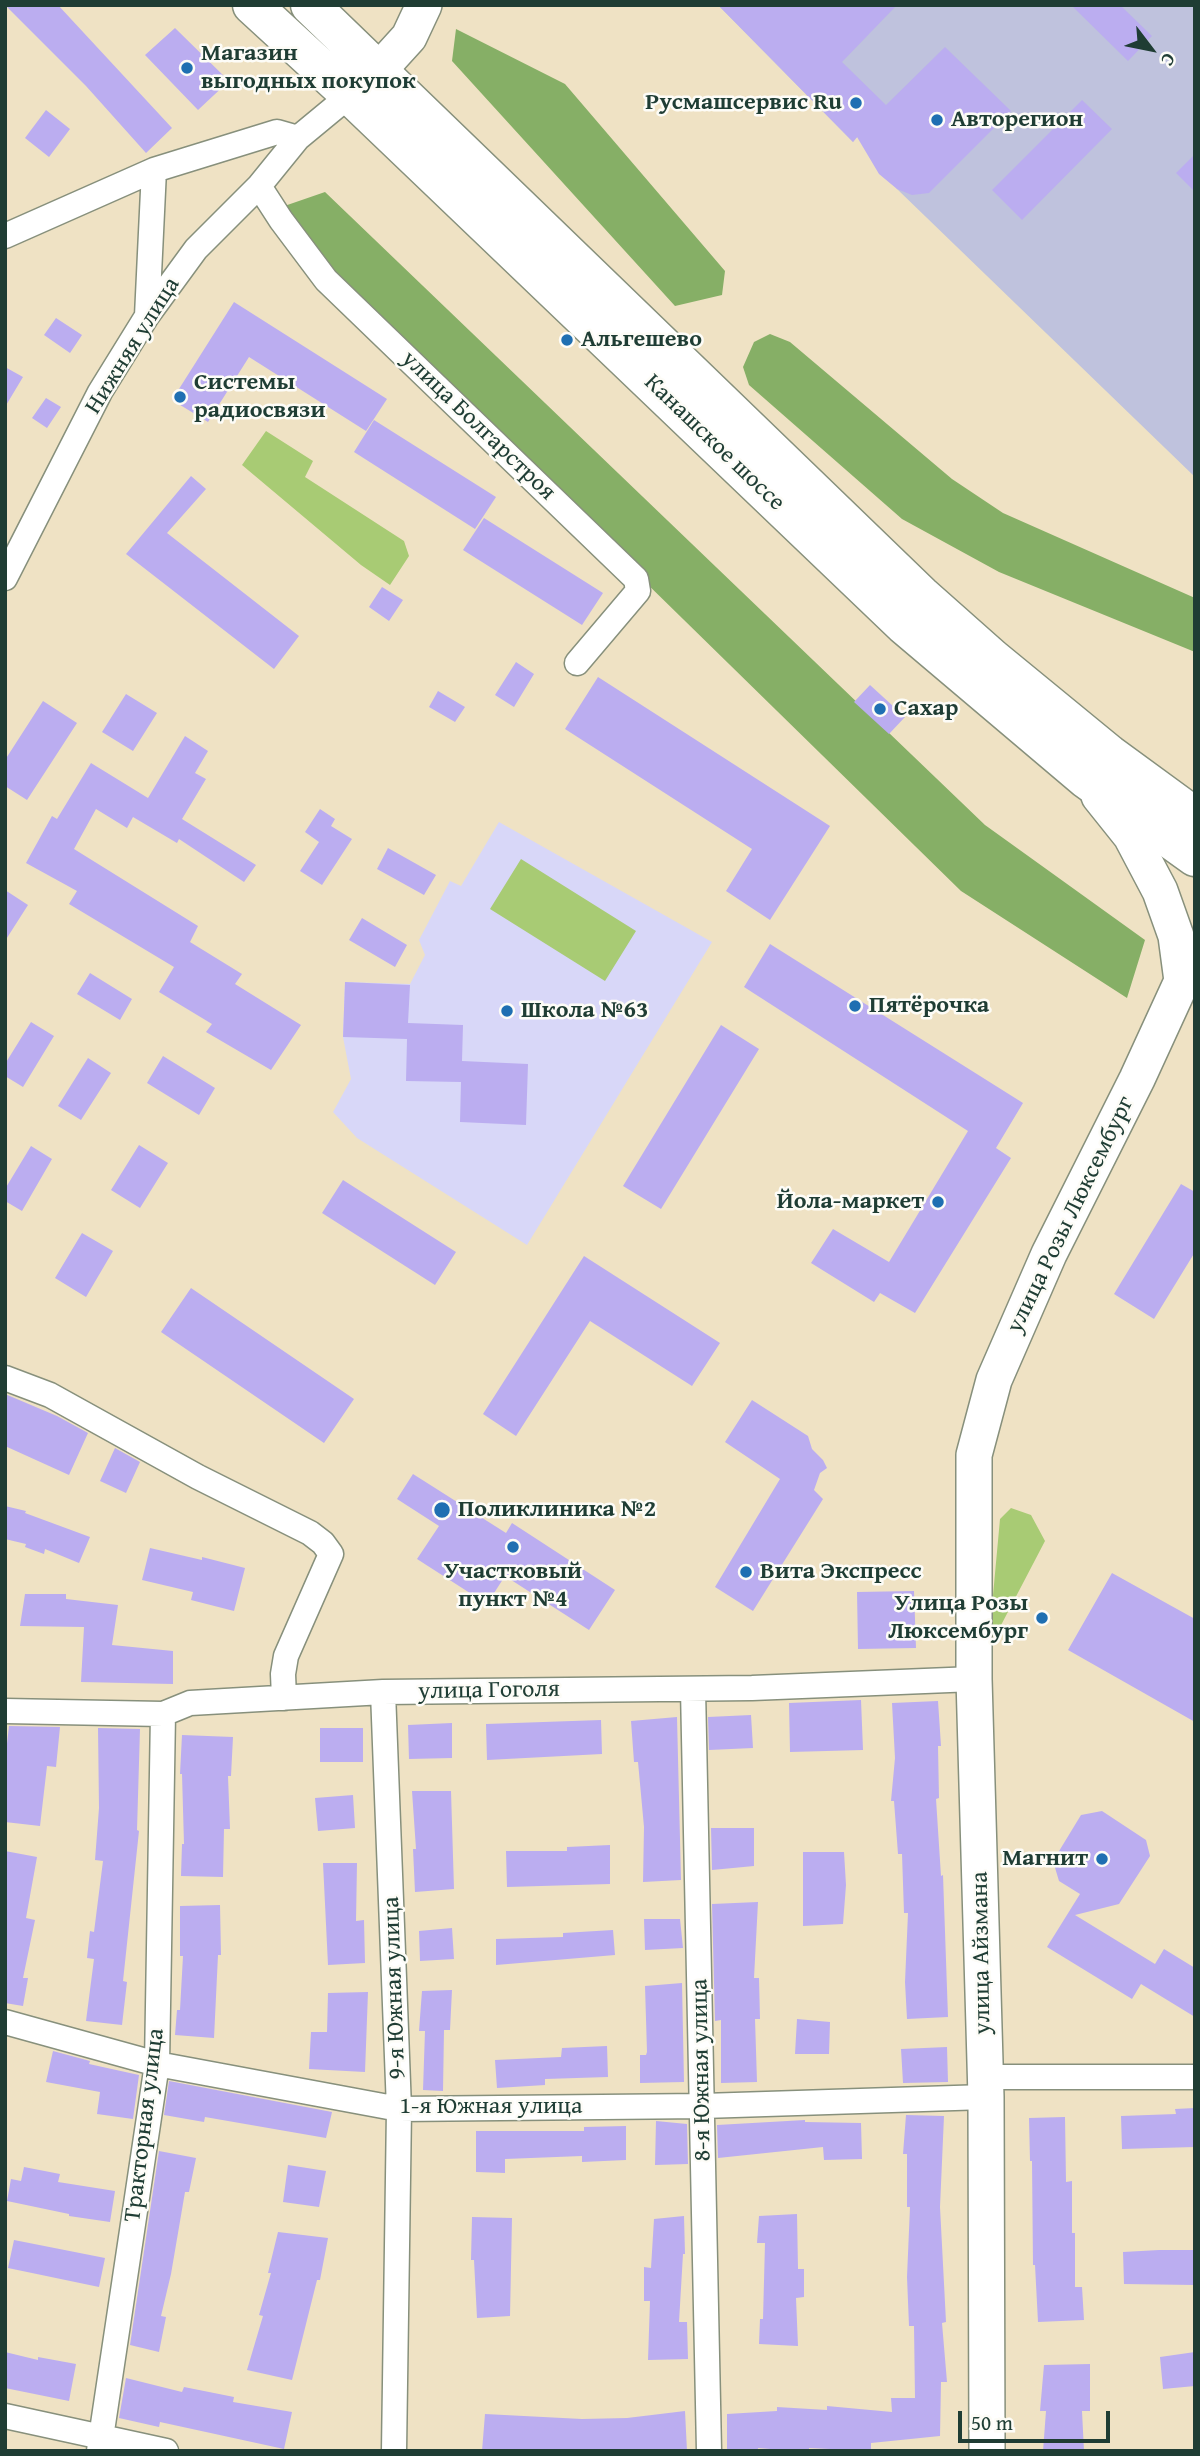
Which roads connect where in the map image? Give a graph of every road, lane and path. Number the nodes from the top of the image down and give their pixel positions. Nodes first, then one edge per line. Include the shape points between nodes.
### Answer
1 (252, 5) edge
2 (310, 5) edge
3 (424, 5) edge
4 (379, 70) junction
5 (350, 95) junction
6 (298, 138) junction
7 (154, 170) junction
8 (260, 186) junction
9 (5, 236) edge
10 (147, 316) junction
11 (5, 578) edge
12 (577, 663) dead end
13 (1086, 779) junction
14 (1195, 817) edge
15 (1195, 858) edge
16 (1188, 973) edge
17 (5, 1378) edge
18 (974, 1455) joint
19 (974, 1679) junction
20 (693, 1689) junction
21 (383, 1692) junction
22 (284, 1698) junction
23 (5, 1711) edge
24 (163, 1714) junction
25 (5, 2022) edge
26 (157, 2064) junction
27 (1195, 2077) edge
28 (985, 2087) junction
29 (703, 2106) junction
30 (399, 2109) junction
31 (5, 2416) edge
32 (100, 2444) edge
33 (166, 2451) edge
34 (394, 2451) edge
35 (709, 2451) edge
36 (987, 2451) edge

1 - 5 main road, Канашское шоссе
2 - 4 main road, Канашское шоссе
3 - 4 street via 409,37
4 - 5 main road
4 - 14 main road, Канашское шоссе via 921,595 1109,754
5 - 6 street, Нижняя улица
5 - 13 main road, Канашское шоссе via 904,625
6 - 7 street via 277,132
6 - 8 street, Нижняя улица
7 - 9 street
7 - 10 street
8 - 10 street, Нижняя улица via 196,249
8 - 12 street, улица Болгарстроя via 326,279 636,579 638,591
10 - 11 street, Нижняя улица via 100,392
13 - 15 main road, Канашское шоссе
13 - 16 street via 1131,836 1160,891
16 - 18 street, улица Розы Люксембург via 1044,1265 994,1380
17 - 22 street via 50,1395 323,1543 331,1554 286,1656
18 - 19 street, улица Айзмана
19 - 20 street, улица Гоголя
19 - 28 street, улица Айзмана
20 - 21 street, улица Гоголя
20 - 29 street, 8-я Южная улица
21 - 22 street, улица Гоголя
21 - 30 street, 9-я Южная улица
22 - 24 street, улица Гоголя via 190,1703
23 - 24 street, улица Гоголя
24 - 26 street, Тракторная улица
25 - 26 street, 1-я Южная улица
26 - 30 street, 1-я Южная улица
26 - 32 street, Тракторная улица
27 - 28 street, 1-я Южная улица
28 - 29 street, 1-я Южная улица
28 - 36 street, улица Айзмана
29 - 30 street, 1-я Южная улица
29 - 35 street, 8-я Южная улица
30 - 34 street, 9-я Южная улица
31 - 32 street
32 - 33 street

